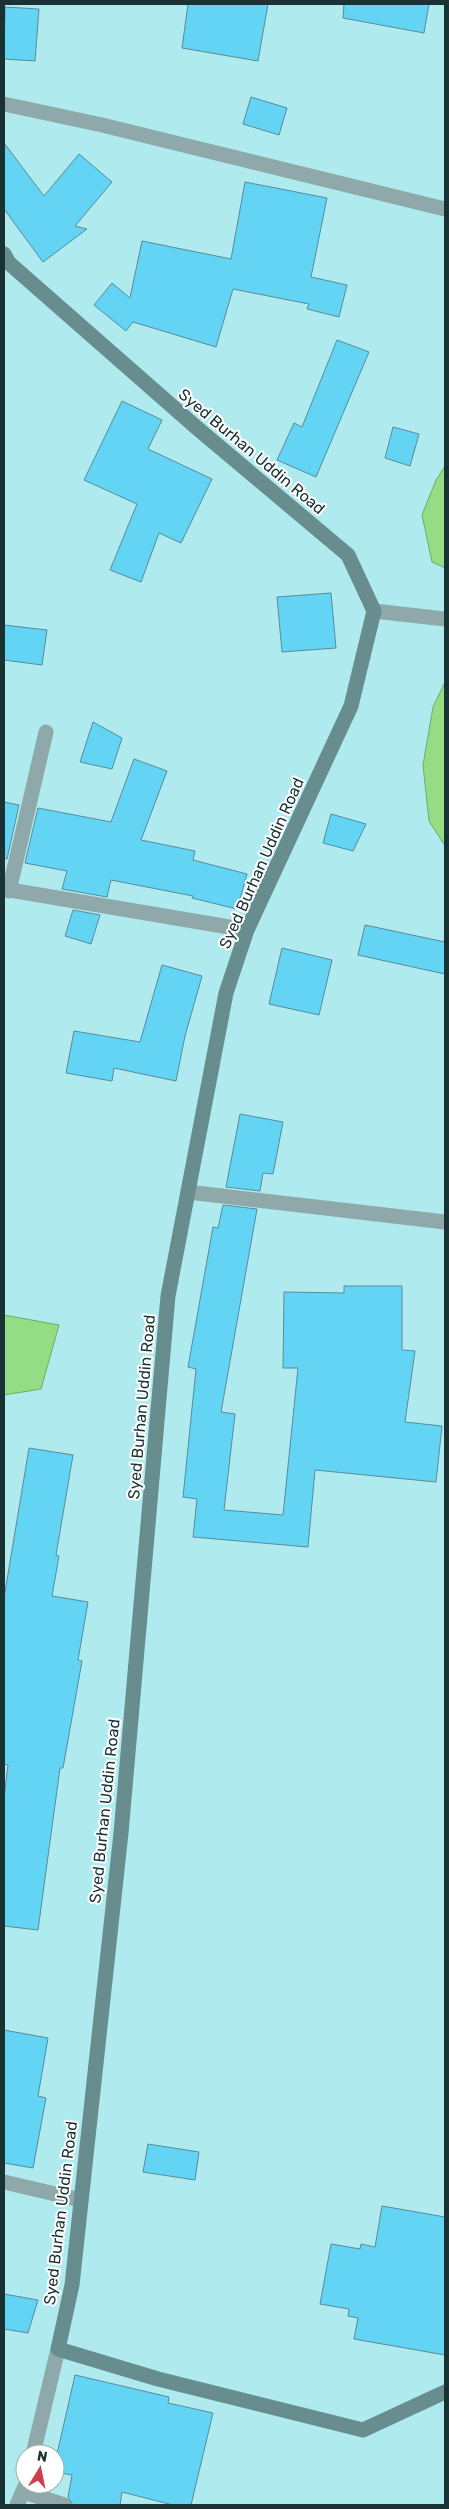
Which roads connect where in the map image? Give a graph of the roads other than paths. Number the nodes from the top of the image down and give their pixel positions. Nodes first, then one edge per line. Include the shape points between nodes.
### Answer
1 (4, 104) edge
2 (445, 209) edge
3 (4, 254) edge
4 (374, 611) junction
5 (445, 619) edge
6 (46, 732) dead end
7 (7, 890) edge
8 (247, 930) junction
9 (188, 1192) junction
10 (445, 1222) edge
11 (4, 2182) edge
12 (81, 2200) junction
13 (58, 2349) junction
14 (445, 2392) edge
15 (35, 2444) edge
16 (22, 2494) edge
17 (64, 2505) edge

1 - 2 street
3 - 4 street, Syed Burhan Uddin Road via 9,263 197,428 348,555
4 - 5 street
4 - 8 street, Syed Burhan Uddin Road via 351,706
6 - 7 street
7 - 8 street
8 - 9 street, Syed Burhan Uddin Road via 226,993
9 - 10 street
9 - 12 street, Syed Burhan Uddin Road via 168,1296 121,1833
11 - 12 street
12 - 13 street, Syed Burhan Uddin Road via 72,2285
13 - 14 street via 158,2379 362,2430
13 - 15 street
16 - 17 street

